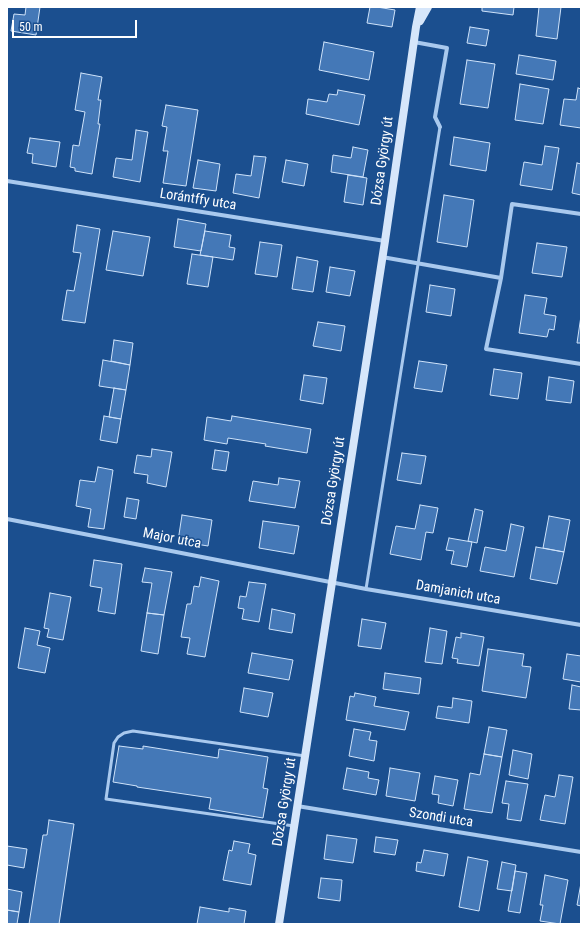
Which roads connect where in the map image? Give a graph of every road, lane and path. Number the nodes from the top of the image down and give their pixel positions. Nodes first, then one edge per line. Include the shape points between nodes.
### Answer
1 (420, 7) edge
2 (428, 7) edge
3 (416, 27) junction
4 (414, 42) junction
5 (440, 127) joint
6 (7, 181) edge
7 (581, 214) edge
8 (385, 241) junction
9 (382, 257) junction
10 (419, 264) junction
11 (501, 278) junction
12 (581, 364) edge
13 (7, 519) edge
14 (332, 581) junction
15 (366, 589) junction
16 (581, 625) edge
17 (305, 756) junction
18 (297, 806) junction
19 (294, 826) junction
20 (581, 852) edge
21 (279, 924) edge

1 - 3 main road, Dózsa György út
2 - 3 main road, Dózsa György út
3 - 4 main road, Dózsa György út
4 - 5 street via 447,48 435,117
4 - 8 main road, Dózsa György út
5 - 10 lane
6 - 8 street, Lorántffy utca
7 - 11 street via 512,204
8 - 9 main road, Dózsa György út
9 - 10 street
9 - 14 main road, Dózsa György út
10 - 11 street
10 - 15 lane
11 - 12 street via 486,349
13 - 14 street, Major utca
14 - 15 street, Damjanich utca
14 - 17 main road, Dózsa György út
15 - 16 street, Damjanich utca
17 - 18 main road, Dózsa György út
17 - 19 lane via 133,731 124,733 114,743 106,799
18 - 19 main road, Dózsa György út
18 - 20 street, Szondi utca
19 - 21 main road, Dózsa György út

